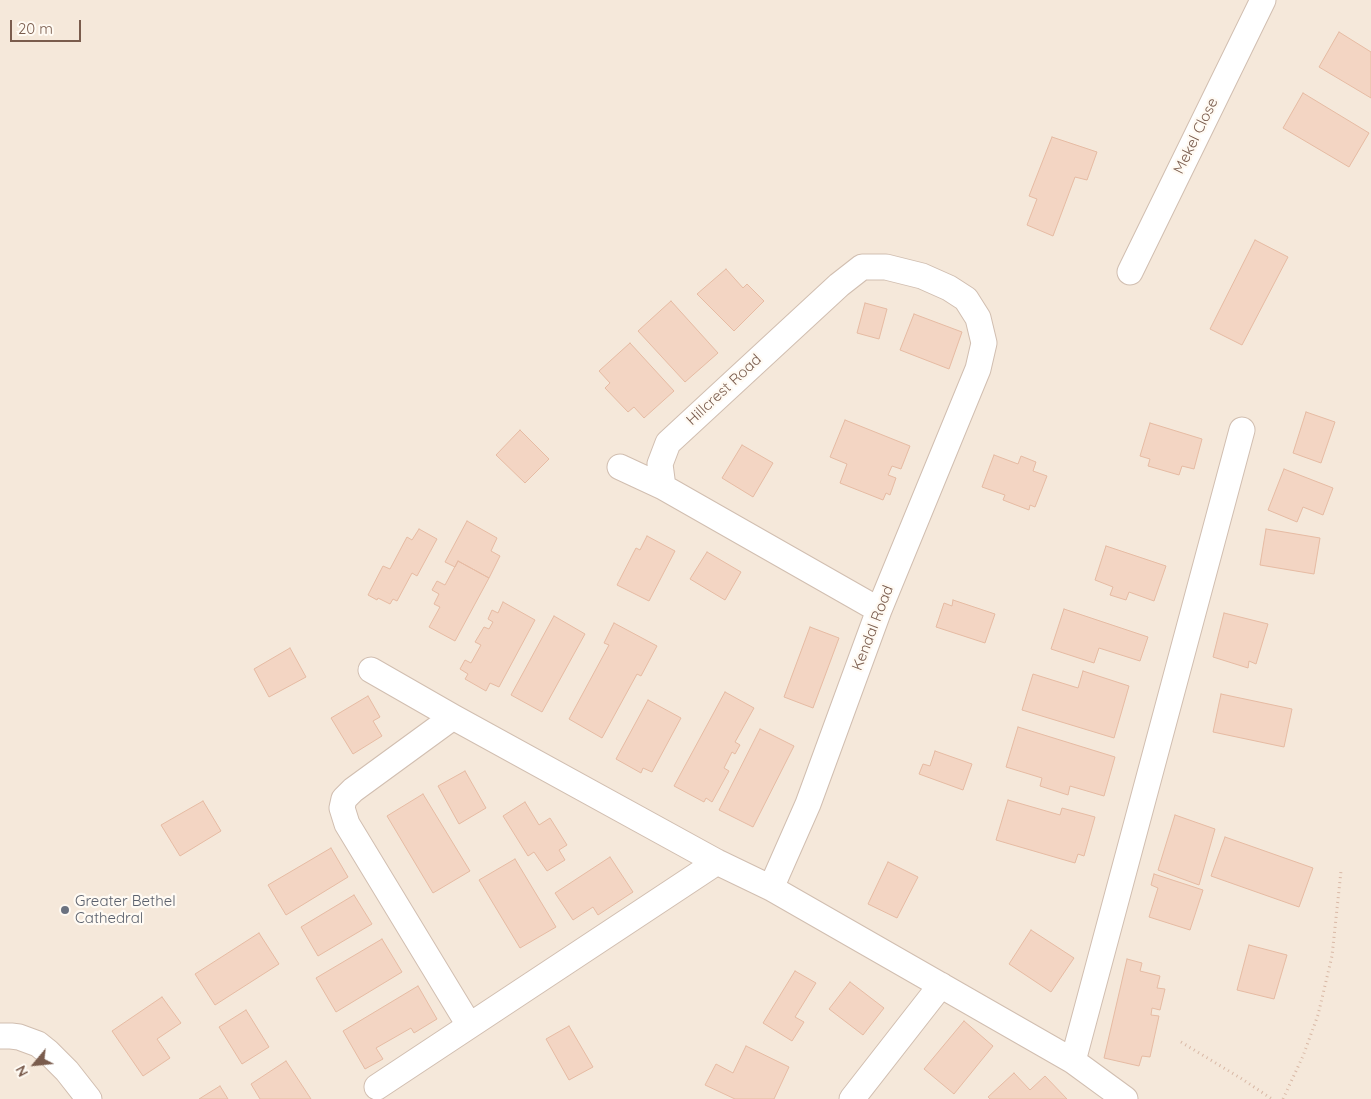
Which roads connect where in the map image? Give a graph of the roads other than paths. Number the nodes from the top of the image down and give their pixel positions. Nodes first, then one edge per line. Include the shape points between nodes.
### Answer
1 (1263, 0) edge
2 (1130, 272) dead end
3 (978, 369) joint
4 (1242, 430) dead end
5 (620, 467) dead end
6 (663, 487) junction
7 (879, 610) junction
8 (370, 670) dead end
9 (453, 717) junction
10 (717, 862) junction
11 (771, 888) junction
12 (940, 985) junction
13 (470, 1025) junction
14 (0, 1036) edge
15 (1073, 1061) junction
16 (377, 1087) dead end
17 (89, 1099) edge
18 (852, 1099) edge
19 (1124, 1099) edge

1 - 2 street, Mekel Close
3 - 6 street, Hillcrest Road via 984,343 978,318 966,299 922,276 886,267 862,267 668,443 660,464
3 - 7 street, Kendal Road
4 - 15 street
5 - 6 street
6 - 7 street
7 - 11 street, Kendal Road via 808,804
8 - 9 street
9 - 10 street
9 - 13 street via 353,790 344,799 342,808 347,824
10 - 11 street
10 - 13 street
11 - 12 street
12 - 15 street
12 - 18 street
13 - 16 street
14 - 17 street via 38,1044 67,1071
15 - 19 street

